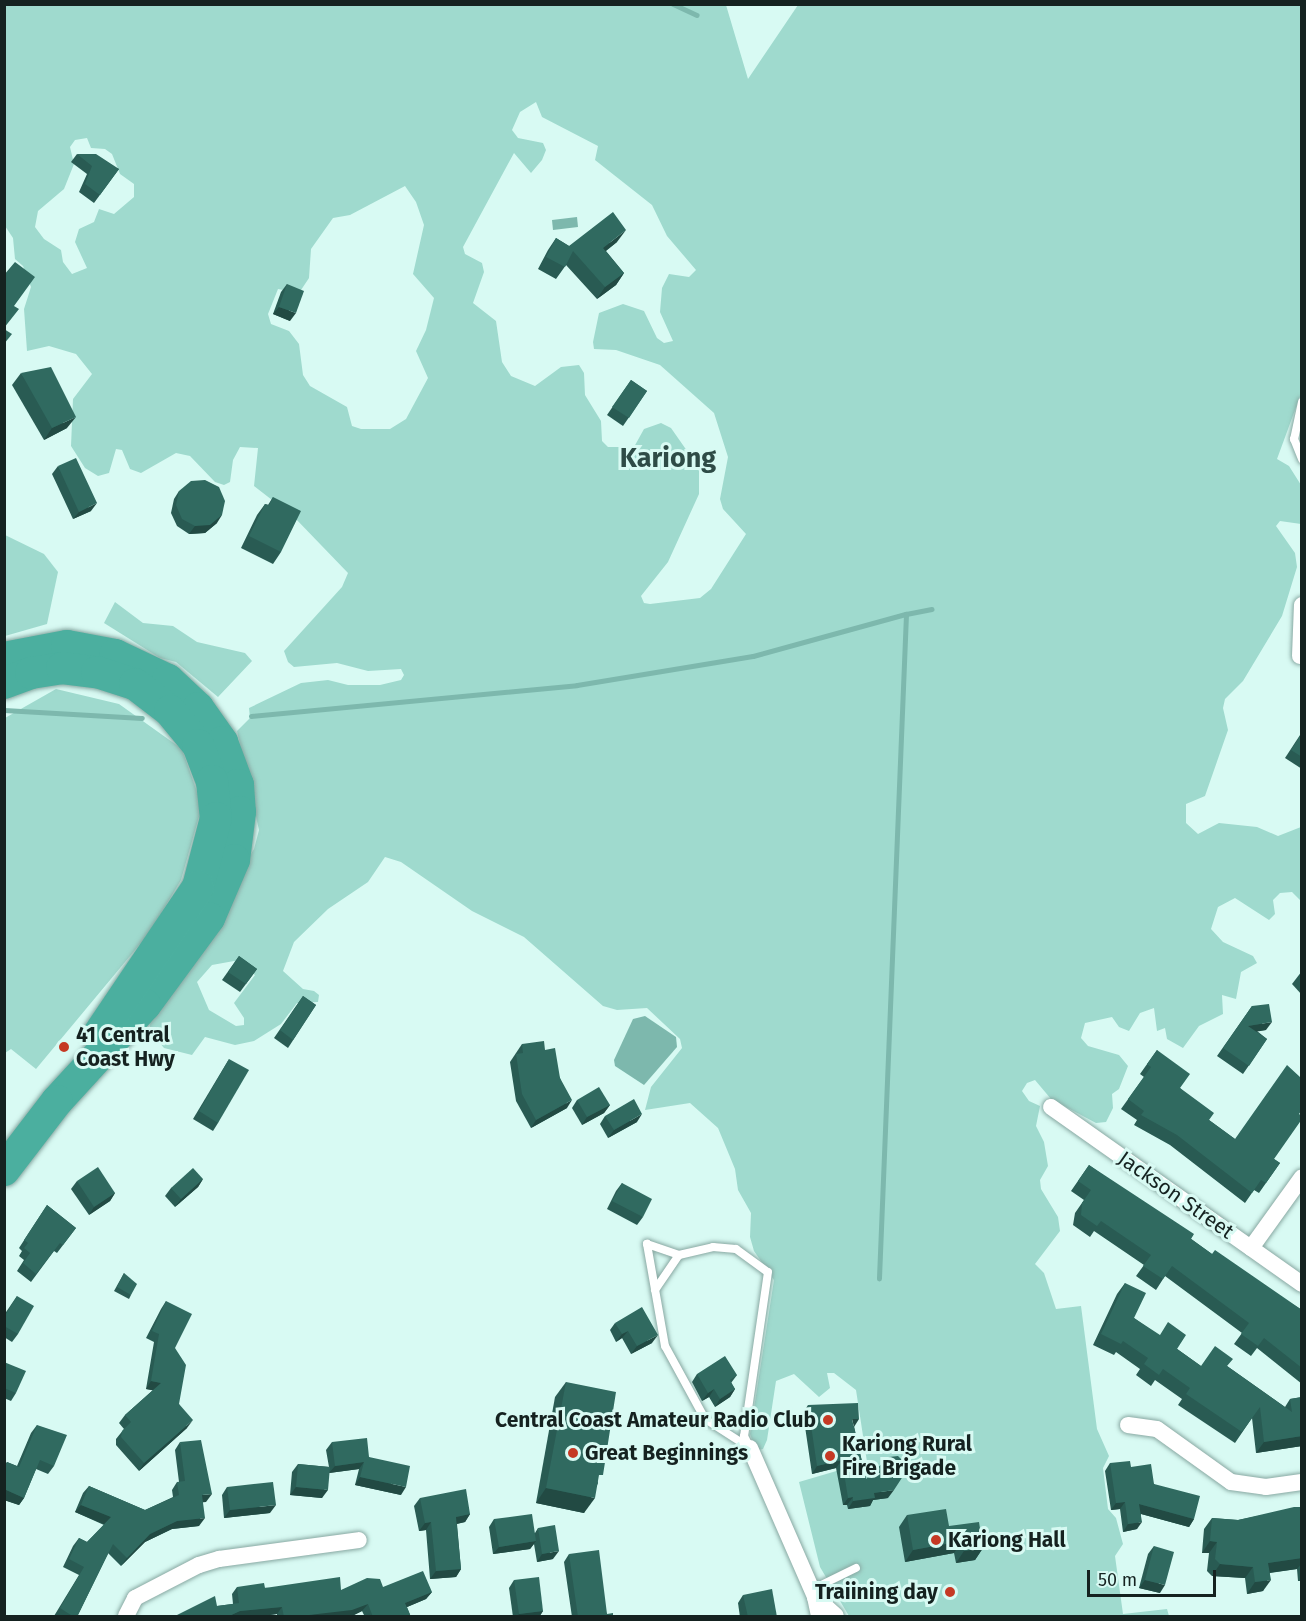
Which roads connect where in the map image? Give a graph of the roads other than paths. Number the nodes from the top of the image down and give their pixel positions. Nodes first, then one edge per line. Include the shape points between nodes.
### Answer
1 (1302, 402) edge
2 (1302, 459) edge
3 (1302, 605) edge
4 (1300, 656) edge
5 (4, 658) edge
6 (4, 683) edge
7 (57, 1101) junction
8 (1051, 1107) dead end
9 (6, 1165) edge
10 (1302, 1177) edge
11 (1251, 1248) junction
12 (680, 1255) junction
13 (1302, 1284) edge
14 (655, 1290) junction
15 (1128, 1425) dead end
16 (750, 1448) junction
17 (1302, 1482) edge
18 (359, 1540) dead end
19 (856, 1568) dead end
20 (813, 1594) junction
21 (126, 1617) edge
22 (819, 1617) edge
23 (836, 1617) edge

1 - 2 lane via 1294,439
3 - 4 street
5 - 7 highway via 67,646 115,655 146,666 184,694 212,724 238,785 238,843 209,918 145,1005
6 - 7 highway via 62,668 97,672 135,684 170,711 198,745 212,781 216,818 198,887
7 - 9 highway
8 - 11 street, Jackson Street
10 - 11 street
11 - 13 street, Jackson Street
12 - 14 lane
12 - 14 lane via 647,1244
12 - 16 lane via 713,1247 736,1249 768,1272 744,1436
14 - 16 lane via 665,1346 705,1419
15 - 17 street via 1157,1429 1231,1482 1266,1487
16 - 20 street
18 - 21 street via 199,1565 135,1598
19 - 20 lane
20 - 22 street
20 - 23 street

